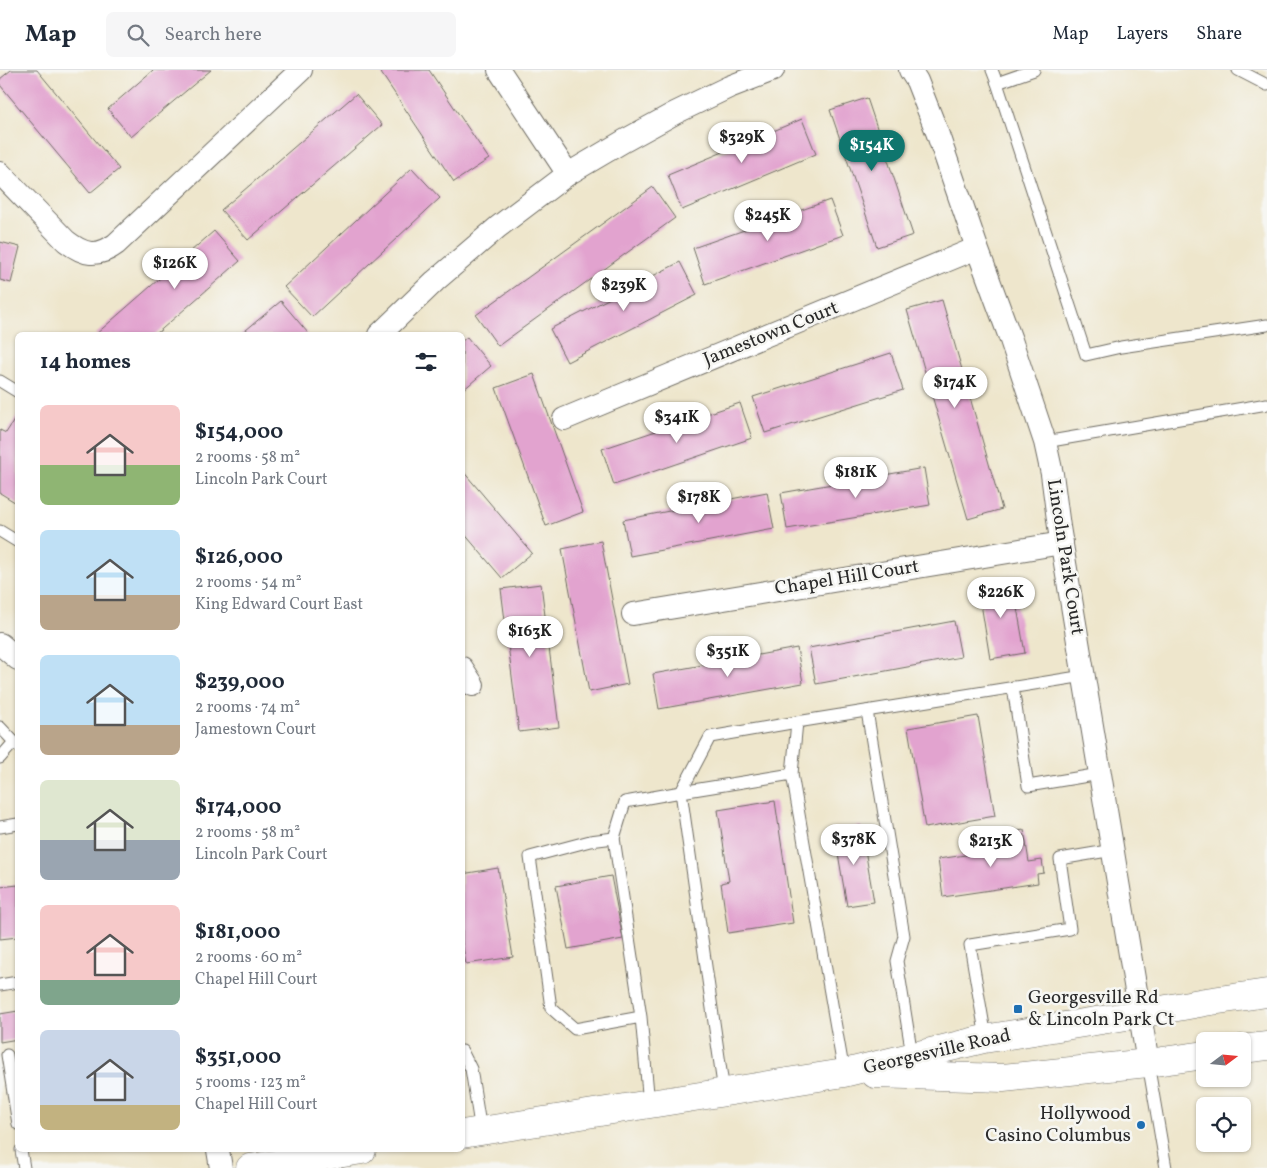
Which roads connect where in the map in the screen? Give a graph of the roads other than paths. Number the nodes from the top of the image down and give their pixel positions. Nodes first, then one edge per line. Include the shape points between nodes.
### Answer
1 (301, 70) edge
2 (499, 70) edge
3 (773, 70) edge
4 (910, 70) edge
5 (992, 70) edge
6 (1034, 70) edge
7 (1238, 70) edge
8 (997, 83) junction
9 (1267, 85) edge
10 (0, 173) edge
11 (568, 174) junction
12 (977, 248) junction
13 (1267, 325) edge
14 (382, 332) edge
15 (0, 381) edge
16 (15, 390) edge
17 (1267, 404) edge
18 (564, 419) dead end
19 (1045, 442) junction
20 (0, 531) edge
21 (15, 540) edge
22 (1062, 543) junction
23 (633, 614) dead end
24 (0, 644) edge
25 (15, 656) edge
26 (1084, 676) junction
27 (1013, 687) junction
28 (867, 711) junction
29 (797, 722) junction
30 (0, 727) edge
31 (15, 743) edge
32 (15, 745) edge
33 (0, 758) edge
34 (792, 774) junction
35 (1100, 774) junction
36 (681, 792) junction
37 (15, 824) edge
38 (0, 827) edge
39 (614, 838) junction
40 (1113, 850) junction
41 (15, 982) edge
42 (0, 985) edge
43 (1267, 993) edge
44 (1139, 1014) junction
45 (641, 1017) junction
46 (986, 1038) junction
47 (1267, 1046) edge
48 (1251, 1048) edge
49 (8, 1055) edge
50 (912, 1055) junction
51 (1196, 1056) edge
52 (465, 1057) edge
53 (1148, 1063) junction
54 (844, 1073) junction
55 (724, 1092) junction
56 (15, 1103) edge
57 (649, 1104) junction
58 (472, 1132) edge
59 (22, 1152) edge
60 (218, 1152) edge
61 (350, 1152) edge
62 (24, 1168) edge
63 (221, 1168) edge
64 (250, 1168) edge
65 (1166, 1168) edge

1 - 10 street via 107,250 92,253 78,250
2 - 11 street
3 - 11 street via 728,87 675,113
4 - 12 street, Lincoln Park Court via 937,132
5 - 8 lane
6 - 8 lane
7 - 9 lane
8 - 13 lane via 1086,355
11 - 14 street via 498,227
12 - 18 street, Jamestown Court
12 - 19 street, Lincoln Park Court via 1012,340
15 - 16 lane
17 - 19 lane
19 - 22 street, Lincoln Park Court
20 - 21 lane
22 - 23 street, Chapel Hill Court
22 - 26 street, Lincoln Park Court
24 - 25 street
26 - 27 lane
26 - 35 street, Lincoln Park Court
27 - 28 lane
27 - 35 lane via 1028,786
28 - 29 lane
28 - 50 lane via 904,936 897,961
29 - 34 lane
29 - 36 lane via 710,737
30 - 31 lane
32 - 33 lane
34 - 36 lane
34 - 54 lane
35 - 40 street, Lincoln Park Court
36 - 39 lane via 625,802
36 - 55 lane
37 - 38 lane
39 - 45 lane
39 - 45 lane via 530,857 551,1008 575,1029
40 - 44 street, Lincoln Park Court
40 - 46 lane via 1060,859 1070,929 970,944
41 - 42 lane
43 - 44 main road, Georgesville Road
44 - 46 main road, Georgesville Road
44 - 53 street, Lincoln Park Court
45 - 57 lane
46 - 50 main road, Georgesville Road
47 - 48 main road
49 - 56 lane
50 - 54 main road, Georgesville Road
51 - 53 main road, Georgesville Road
52 - 58 lane via 471,1069
53 - 54 main road, Georgesville Road via 1002,1078
53 - 65 lane
54 - 55 main road, Georgesville Road
55 - 57 main road, Georgesville Road
57 - 58 main road, Georgesville Road
59 - 62 lane
60 - 63 street
61 - 64 main road

